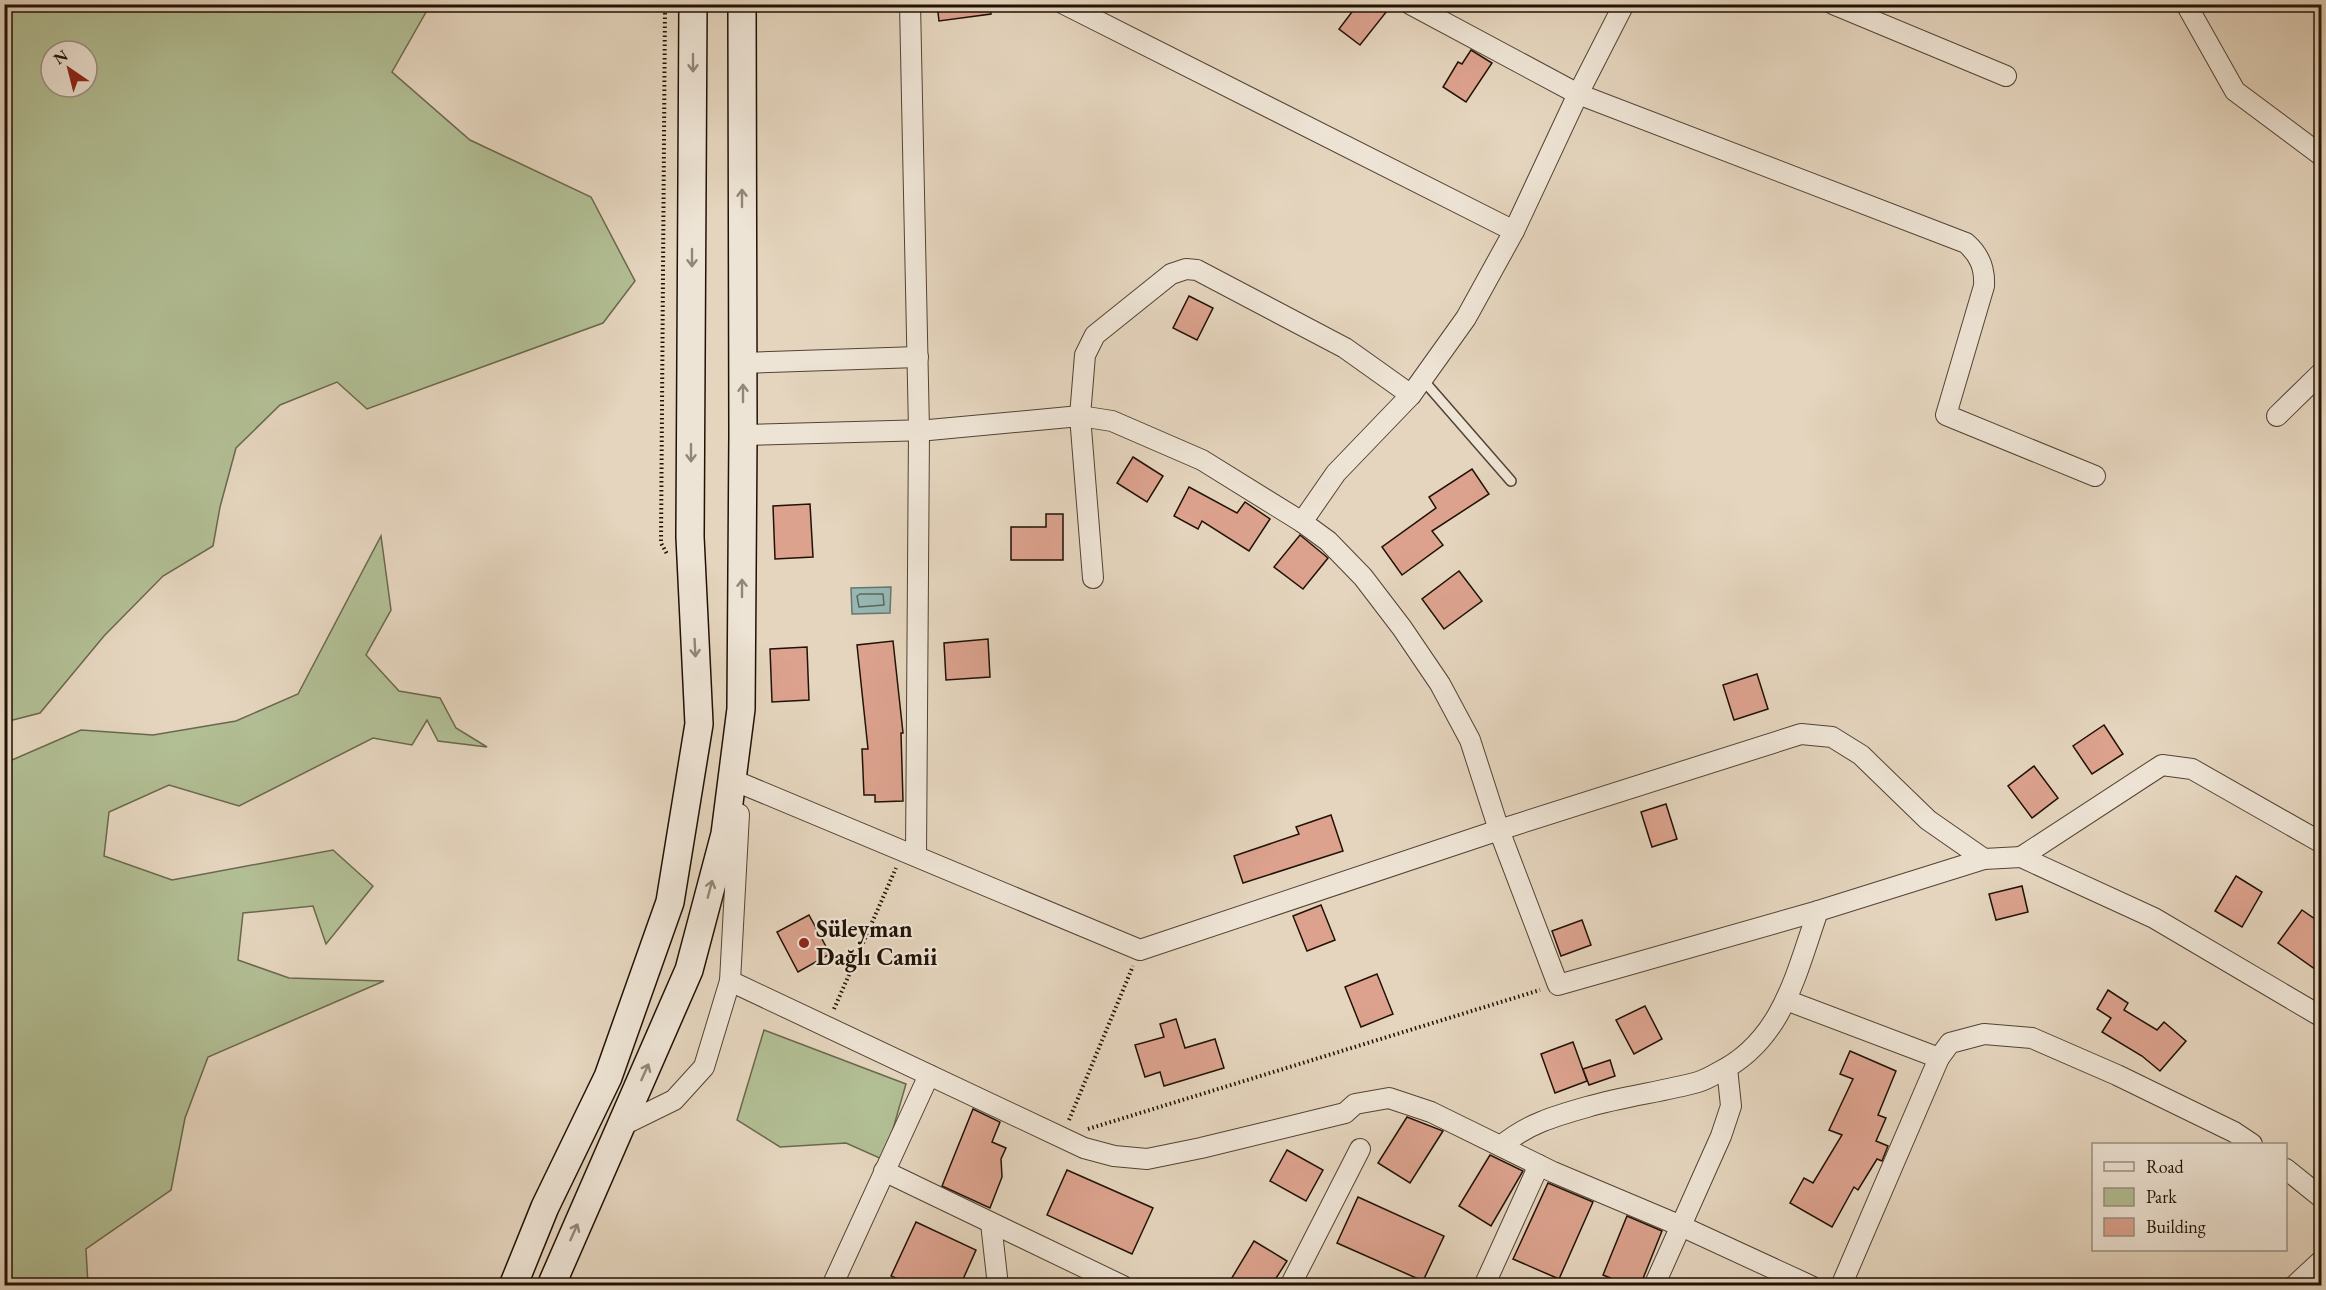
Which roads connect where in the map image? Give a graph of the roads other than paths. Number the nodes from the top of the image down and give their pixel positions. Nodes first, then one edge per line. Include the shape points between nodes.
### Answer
1 (693, 4) edge
2 (742, 4) edge
3 (910, 4) edge
4 (1064, 4) edge
5 (1410, 4) edge
6 (1624, 4) edge
7 (1833, 4) edge
8 (2186, 4) edge
9 (2006, 76) dead end
10 (1578, 94) junction
11 (2322, 156) edge
12 (1514, 231) junction
13 (918, 357) junction
14 (743, 363) junction
15 (2322, 372) edge
16 (1417, 388) junction
17 (1080, 416) junction
18 (2277, 416) dead end
19 (919, 430) junction
20 (743, 435) junction
21 (2095, 476) dead end
22 (1511, 481) dead end
23 (1302, 522) junction
24 (1093, 578) dead end
25 (741, 709) junction
26 (740, 783) junction
27 (1499, 830) junction
28 (2322, 843) edge
29 (910, 854) junction
30 (2021, 857) junction
31 (1984, 859) junction
32 (1818, 911) junction
33 (730, 981) junction
34 (1786, 1000) junction
35 (2322, 1017) edge
36 (1940, 1058) junction
37 (1727, 1068) junction
38 (929, 1075) junction
39 (621, 1126) junction
40 (2251, 1143) edge
41 (1501, 1146) junction
42 (1360, 1149) dead end
43 (1539, 1165) junction
44 (2287, 1169) edge
45 (884, 1171) junction
46 (2322, 1198) edge
47 (991, 1223) junction
48 (1681, 1226) junction
49 (2322, 1260) edge
50 (513, 1286) edge
51 (551, 1286) edge
52 (832, 1286) edge
53 (998, 1286) edge
54 (1123, 1286) edge
55 (1290, 1286) edge
56 (1484, 1286) edge
57 (1654, 1286) edge
58 (1811, 1286) edge
59 (1841, 1286) edge
60 (2294, 1286) edge

1 -> 50 main road via 690,537 699,724 670,902 608,1077 545,1207
14 -> 2 main road
3 - 13 street
4 - 12 street
5 - 10 street
6 - 10 street
7 - 9 street
8 - 11 street via 2235,91
10 - 12 street
10 - 21 street via 1966,243 1984,268 1984,286 1946,415
12 - 16 street via 1466,318
13 - 14 street
13 - 19 street
20 -> 14 main road
15 - 18 street
16 - 17 street via 1197,270 1186,269 1171,274 1095,335 1085,355
16 - 22 lane
16 - 23 street via 1336,472
17 - 19 street
17 - 23 street via 1112,421 1202,460
17 - 24 street
19 - 20 street
19 - 29 street
25 -> 20 main road
23 - 27 street via 1328,541 1363,577 1440,684 1470,740
25 - 26 street
39 -> 25 main road via 689,970 724,834
26 - 29 street
26 - 33 street
27 - 29 street via 1140,950
27 - 31 street via 1801,734 1832,737 1861,755 1928,820
27 - 32 street via 1558,985
28 - 30 street via 2192,769 2162,765
30 - 31 street
30 - 35 street via 2154,918
31 - 32 street
32 - 34 street
33 - 38 street
33 - 39 street via 704,1067 674,1100
34 - 36 street
34 - 37 street via 1748,1055
36 - 40 street via 1950,1043 1984,1034 2032,1038 2213,1121
36 - 59 street
37 - 41 street via 1701,1081 1610,1100 1534,1124
37 - 48 street via 1731,1106
38 - 41 street via 1084,1148 1114,1156 1147,1159 1201,1148 1323,1119 1345,1113 1355,1104 1389,1098 1431,1112
38 - 45 street
51 -> 39 main road
41 - 43 street
42 - 55 street
43 - 48 street
43 - 56 street
44 - 46 street
45 - 47 street
45 - 52 street
47 - 53 street
47 - 54 street
48 - 57 street
48 - 58 street
49 - 60 street

